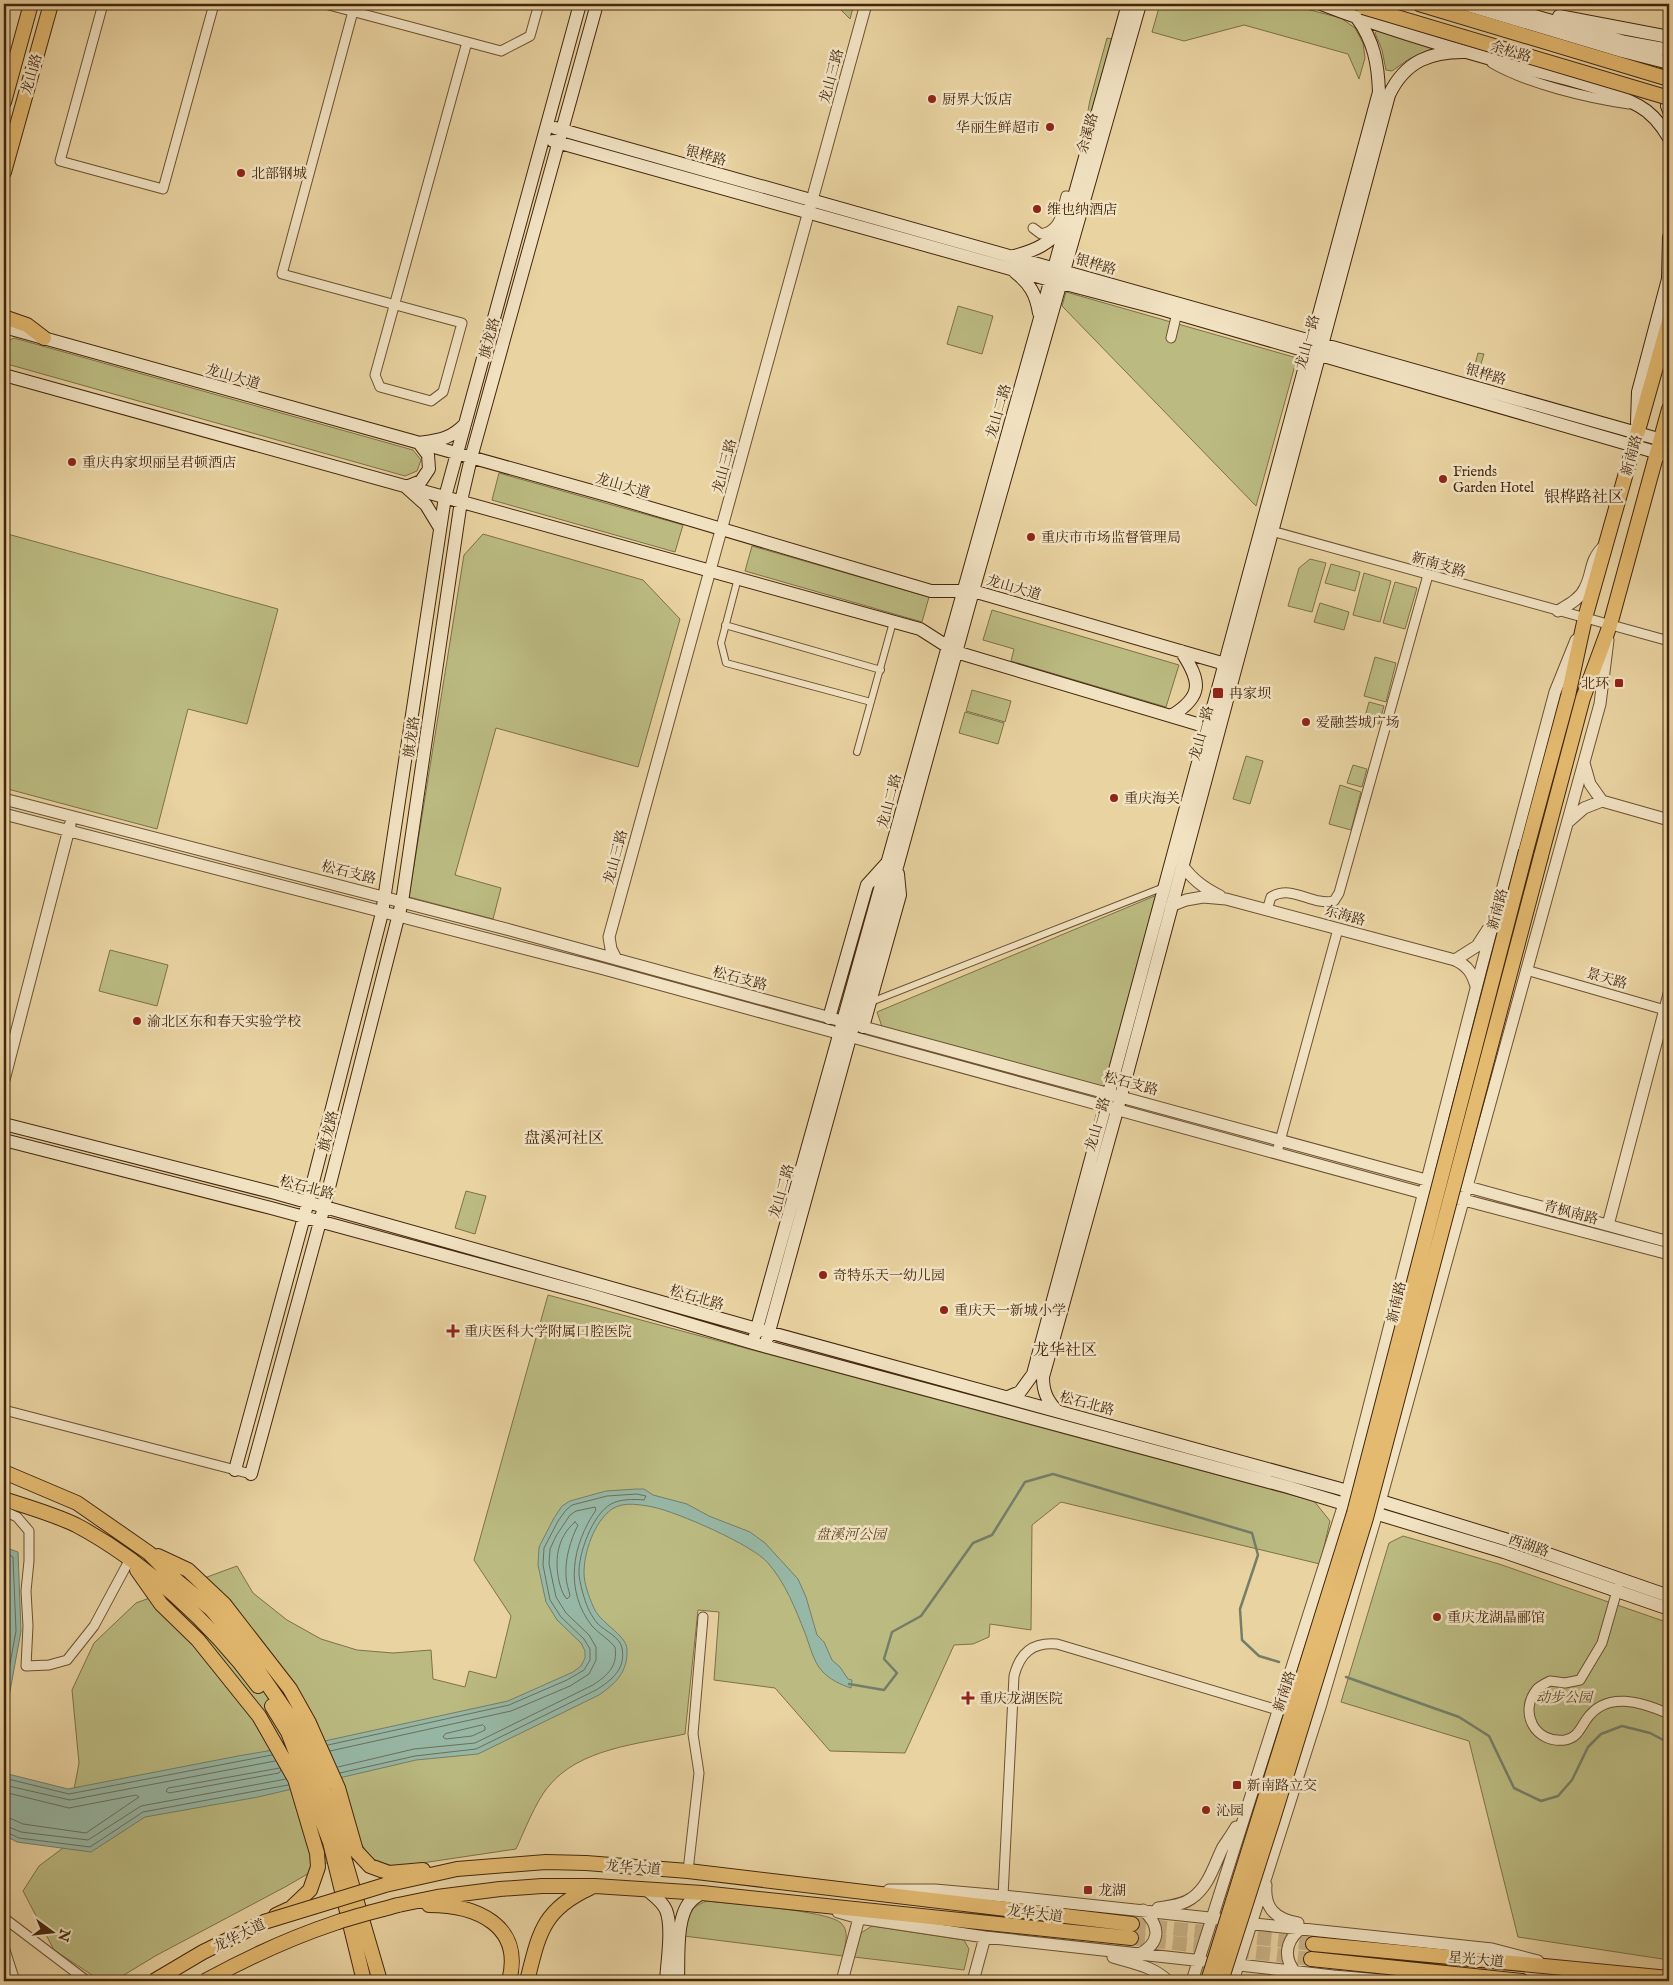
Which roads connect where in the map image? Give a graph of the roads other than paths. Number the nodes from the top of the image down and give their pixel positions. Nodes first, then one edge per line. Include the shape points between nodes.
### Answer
1 (31, 4) edge
2 (51, 4) edge
3 (103, 4) edge
4 (214, 4) edge
5 (325, 4) edge
6 (539, 4) edge
7 (580, 4) edge
8 (597, 4) edge
9 (866, 4) edge
10 (1128, 4) edge
11 (1140, 4) edge
12 (1321, 4) edge
13 (1419, 4) edge
14 (1464, 4) edge
15 (1494, 6) edge
16 (354, 7) edge
17 (1357, 9) edge
18 (1525, 12) junction
19 (1669, 37) edge
20 (466, 42) junction
21 (1669, 50) edge
22 (1467, 52) junction
23 (1669, 63) edge
24 (1669, 79) edge
25 (1669, 91) edge
26 (1669, 98) edge
27 (4, 102) edge
28 (1669, 111) edge
29 (545, 132) junction
30 (561, 136) junction
31 (1669, 138) edge
32 (4, 172) edge
33 (1073, 198) junction
34 (811, 206) junction
35 (1066, 225) junction
36 (1033, 228) dead end
37 (1669, 237) edge
38 (1012, 263) junction
39 (1056, 275) junction
40 (1669, 277) edge
41 (394, 305) junction
42 (1177, 313) junction
43 (4, 317) edge
44 (1040, 317) junction
45 (1669, 320) edge
46 (8, 330) edge
47 (44, 338) junction
48 (1171, 338) dead end
49 (1316, 347) junction
50 (4, 375) edge
51 (1669, 409) edge
52 (466, 424) junction
53 (1635, 439) junction
54 (419, 444) junction
55 (1666, 445) edge
56 (457, 454) junction
57 (471, 458) junction
58 (406, 487) junction
59 (445, 497) junction
60 (461, 501) junction
61 (440, 528) junction
62 (722, 528) junction
63 (1266, 529) junction
64 (1605, 545) junction
65 (710, 570) junction
66 (1428, 575) junction
67 (738, 578) junction
68 (968, 591) junction
69 (1558, 611) junction
70 (1585, 618) junction
71 (893, 622) junction
72 (725, 625) junction
73 (1610, 625) junction
74 (1669, 641) edge
75 (952, 649) junction
76 (1181, 651) junction
77 (1230, 665) junction
78 (880, 670) junction
79 (871, 702) junction
80 (1171, 716) junction
81 (1212, 729) junction
82 (857, 752) dead end
83 (1584, 763) junction
84 (4, 799) edge
85 (1602, 801) junction
86 (4, 814) edge
87 (72, 816) junction
88 (1669, 820) edge
89 (1567, 822) junction
90 (68, 831) junction
91 (893, 863) junction
92 (1182, 865) junction
93 (1164, 887) junction
94 (1204, 893) junction
95 (386, 897) junction
96 (402, 902) junction
97 (1171, 906) junction
98 (1267, 910) junction
99 (382, 913) junction
100 (399, 917) junction
101 (1493, 923) junction
102 (1338, 929) junction
103 (609, 936) junction
104 (589, 952) junction
105 (616, 959) junction
106 (1456, 960) junction
107 (1526, 970) junction
108 (1476, 986) junction
109 (1669, 994) edge
110 (869, 1003) junction
111 (1665, 1010) junction
112 (829, 1018) junction
113 (850, 1029) junction
114 (4, 1080) edge
115 (1113, 1101) junction
116 (4, 1124) edge
117 (4, 1140) edge
118 (1281, 1140) junction
119 (1277, 1152) junction
120 (1426, 1180) junction
121 (1468, 1188) junction
122 (1422, 1193) junction
123 (1464, 1200) junction
124 (307, 1202) junction
125 (324, 1207) junction
126 (304, 1217) junction
127 (320, 1222) junction
128 (1608, 1225) junction
129 (1669, 1242) edge
130 (1669, 1254) edge
131 (763, 1331) junction
132 (759, 1344) junction
133 (1008, 1398) junction
134 (4, 1410) edge
135 (1057, 1411) junction
136 (235, 1470) junction
137 (4, 1472) edge
138 (251, 1474) joint
139 (1348, 1491) junction
140 (4, 1499) edge
141 (1344, 1504) junction
142 (1379, 1507) junction
143 (4, 1511) edge
144 (149, 1552) junction
145 (130, 1559) junction
146 (1619, 1585) junction
147 (1669, 1596) edge
148 (1669, 1609) edge
149 (703, 1618) dead end
150 (276, 1703) junction
151 (1278, 1710) junction
152 (1669, 1714) edge
153 (1244, 1815) junction
154 (335, 1842) junction
155 (1268, 1868) junction
156 (457, 1869) junction
157 (688, 1871) junction
158 (595, 1886) junction
159 (837, 1889) junction
160 (647, 1890) junction
161 (702, 1893) junction
162 (1003, 1896) junction
163 (804, 1904) junction
164 (398, 1906) junction
165 (1143, 1910) junction
166 (4, 1918) edge
167 (859, 1918) junction
168 (1212, 1918) junction
169 (264, 1922) junction
170 (1251, 1924) junction
171 (1299, 1930) junction
172 (1345, 1934) junction
173 (985, 1937) junction
174 (1313, 1944) tunnel mouth
175 (4, 1947) edge
176 (1085, 1949) junction
177 (1138, 1955) junction
178 (1311, 1959) tunnel mouth
179 (1198, 1960) junction
180 (1238, 1965) junction
181 (1564, 1967) junction
182 (1295, 1972) junction
183 (1332, 1976) junction
184 (1669, 1978) edge
185 (16, 1981) edge
186 (87, 1981) edge
187 (154, 1981) edge
188 (206, 1981) edge
189 (364, 1981) edge
190 (380, 1981) edge
191 (509, 1981) edge
192 (527, 1981) edge
193 (666, 1981) edge
194 (678, 1981) edge
195 (842, 1981) edge
196 (973, 1981) edge
197 (1168, 1981) edge
198 (1192, 1981) edge
199 (1208, 1981) edge
200 (1221, 1981) edge
201 (1233, 1981) edge
202 (1270, 1981) edge
203 (1392, 1981) edge
204 (1522, 1981) edge

1 - 27 main road, 龙山路
2 - 32 main road, 龙山路
3 - 4 street via 60,161 163,189
5 - 16 street
6 - 20 street via 530,36 501,51
7 - 29 main road
8 - 30 main road, 旗龙路
9 - 34 street, 龙山三路
10 - 33 main road, 余溪路
11 - 39 main road, 余溪路
12 - 17 main road
13 - 24 main road, 余松路
14 - 15 main road
15 - 18 main road
15 - 23 main road via 1622,51
16 - 20 street
16 - 41 street via 282,274
17 - 22 main road
17 - 26 main road, 余松路, bridge
17 - 49 main road, 龙山一路 via 1375,51 1379,92
18 - 19 main road via 1576,18
18 - 21 main road via 1625,42
20 - 41 street
22 - 31 main road via 1600,90 1639,106 1652,116
22 - 49 main road, 龙山一路 via 1447,52 1418,61 1394,85
25 - 28 main road
29 - 30 main road, 银桦路
29 - 52 main road
30 - 34 main road, 银桦路
30 - 57 main road, 旗龙路
33 - 35 main road, 余溪路
33 - 36 street via 1066,196 1057,225 1051,232 1041,234
34 - 38 main road, 银桦路
34 - 62 street, 龙山三路
35 - 38 main road via 1051,241
35 - 39 main road, 余溪路
37 - 40 main road
38 - 39 main road, 银桦路
38 - 44 main road via 1037,297
39 - 42 main road, 银桦路
39 - 44 main road, 龙山二路
39 - 49 main road, 银桦路
39 - 68 main road, 龙山二路
40 - 53 main road via 1638,392
41 - 41 street via 462,323 444,392 431,400 380,387 375,375
42 - 48 street
42 - 49 main road, 银桦路
43 - 47 main road via 27,325
44 - 68 main road, 龙山二路
45 - 53 main road, 新南路
46 - 47 main road, 龙山大道
47 - 54 main road, 龙山大道
49 - 53 main road, 银桦路
49 - 63 main road, 龙山一路
50 - 58 main road
51 - 55 main road, 新南路
52 - 54 main road via 449,437
52 - 56 main road
53 - 55 main road, 银桦路
53 - 64 main road, 新南路
54 - 56 main road, 龙山大道
54 - 58 main road via 428,455 429,469 421,481
55 - 73 main road, 新南路
56 - 57 main road, 龙山大道
56 - 59 main road
57 - 60 main road, 旗龙路
57 - 62 main road, 龙山大道
58 - 59 main road
58 - 61 main road via 426,505
59 - 60 main road
59 - 61 main road
60 - 65 main road
60 - 96 main road, 旗龙路
61 - 95 main road
62 - 65 street, 龙山三路
62 - 68 main road, 龙山大道 via 931,591
63 - 66 street, 新南支路
63 - 77 main road, 龙山一路
64 - 69 street via 1595,556 1585,588 1577,599
64 - 70 main road, 新南路
65 - 67 main road
65 - 103 street, 龙山三路
66 - 69 street, 新南支路
66 - 98 street via 1339,893 1334,901 1325,903 1280,892 1271,897
67 - 71 main road
67 - 72 street
68 - 75 main road, 龙山二路
68 - 76 main road, 龙山大道
69 - 70 street, 新南支路
70 - 73 street, 新南支路
70 - 101 street, 新南路 via 1555,692
70 - 199 main road, 新南路, bridge via 1568,696 1354,1513
71 - 75 main road via 920,630
71 - 78 street
72 - 78 street
72 - 79 street via 721,643 726,663
73 - 74 street, 新南支路
73 - 83 street, 新南路 via 1600,704
73 - 200 main road, 新南路, bridge via 1583,698 1366,1518
75 - 80 main road
75 - 91 main road, 龙山二路
76 - 77 main road, 龙山大道
76 - 80 main road via 1193,669 1197,684 1194,698
77 - 81 main road, 龙山一路
78 - 79 street
79 - 82 street
80 - 81 main road
81 - 92 main road, 龙山一路
81 - 93 main road, 龙山一路
83 - 85 street via 1590,784
83 - 89 street, 新南路
84 - 87 street, 松石支路
85 - 88 street
85 - 89 street via 1584,808
86 - 90 street, 松石支路
87 - 90 street
87 - 95 street, 松石支路
89 - 107 street, 新南路
90 - 99 street, 松石支路
90 - 114 street
91 - 110 main road via 900,895
91 - 112 main road via 867,885
91 - 113 main road, 龙山二路
92 - 94 street, 东海路
92 - 97 main road, 龙山一路
93 - 110 street
93 - 115 main road, 龙山一路
94 - 97 street
94 - 98 street, 东海路
95 - 96 street, 松石支路
95 - 99 main road
96 - 100 main road, 旗龙路
96 - 104 street, 松石支路
97 - 115 main road, 龙山一路
98 - 102 street, 东海路
99 - 100 street, 松石支路
99 - 124 main road
100 - 113 street, 松石支路
100 - 125 main road, 旗龙路
101 - 106 street via 1477,946
101 - 108 street, 新南路
102 - 106 street, 东海路
102 - 118 street
103 - 104 street
103 - 105 street
104 - 105 street, 松石支路
105 - 112 street, 松石支路
106 - 108 street via 1466,965
107 - 111 street, 景天路
107 - 121 street, 新南路
108 - 120 street, 新南路
109 - 111 street
110 - 113 main road
111 - 128 street
112 - 113 street, 松石支路
113 - 115 street, 松石支路
113 - 115 street, 松石支路
113 - 131 main road, 龙山二路
115 - 118 street, 松石支路
115 - 119 street, 松石支路
115 - 133 main road, 龙山一路 via 1032,1374 1020,1392
115 - 135 main road, 龙山一路 via 1043,1377 1047,1400
116 - 124 main road, 松石北路
117 - 126 main road, 松石北路
118 - 119 street
118 - 120 street, 松石支路
119 - 122 street, 松石支路
120 - 121 street, 松石支路
120 - 122 street, 新南路
121 - 123 street, 新南路
121 - 128 street, 青枫南路
122 - 123 street, 松石支路
122 - 139 street, 新南路
123 - 130 street, 青枫南路
123 - 142 street, 新南路
124 - 125 main road, 松石北路
124 - 126 main road
125 - 127 main road, 旗龙路
125 - 131 main road, 松石北路
126 - 127 main road, 松石北路
126 - 136 main road
127 - 132 main road, 松石北路
127 - 138 main road, 旗龙路
128 - 129 street, 青枫南路
131 - 132 main road, 龙山二路
131 - 133 main road, 松石北路
132 - 141 main road, 松石北路
133 - 135 main road, 松石北路
134 - 136 street
135 - 139 main road, 松石北路
136 - 138 street
137 - 144 main road via 77,1503
139 - 141 street, 新南路
139 - 142 main road, 松石北路
140 - 145 main road via 75,1525
141 - 142 main road, 松石北路
141 - 151 street, 新南路
142 - 146 main road, 西湖路 via 1504,1552
142 - 155 street, 新南路
143 - 145 street via 17,1517 29,1531 26,1666 67,1660 94,1626
144 - 150 main road via 211,1609 237,1640
144 - 156 main road via 188,1570 224,1604 290,1689 334,1780 356,1851 370,1866 389,1873
145 - 150 main road via 173,1593 237,1657
145 - 169 main road, bridge via 161,1604 198,1640 259,1716 295,1778 317,1853 318,1867 310,1890 291,1908
146 - 147 main road, 西湖路
146 - 148 main road, 西湖路
146 - 152 street via 1602,1643 1580,1680 1550,1681 1538,1689 1530,1702 1534,1730 1550,1739 1565,1740 1576,1736 1588,1717 1604,1704 1621,1700
149 - 157 street via 693,1734 699,1773
150 - 154 main road via 299,1730 326,1796
151 - 153 street, 新南路
151 - 162 street via 1057,1644 1044,1643 1034,1647 1017,1663 1014,1676
153 - 165 street via 1223,1848 1212,1874 1192,1898 1170,1906
153 - 168 street, 新南路
154 - 189 main road
154 - 190 main road
155 - 170 street, 新南路
155 - 172 street via 1267,1901 1277,1916 1285,1921 1316,1925
156 - 157 main road, 龙华大道 via 546,1862
156 - 169 main road, 龙华大道, bridge via 385,1885
157 - 159 main road, 龙华大道
158 - 160 main road, 龙华大道
158 - 164 main road, 龙华大道 via 500,1889
158 - 192 main road via 558,1907 543,1926
159 - 162 street via 935,1890
159 - 163 main road, 龙华大道 via 1131,1931
160 - 161 main road, 龙华大道
160 - 193 main road via 658,1898 669,1922
161 - 163 main road, 龙华大道
161 - 194 main road via 691,1900 681,1922
162 - 165 street
163 - 167 street
164 - 188 main road, 龙华大道, bridge via 297,1936
164 - 191 main road via 444,1905 477,1912 496,1924 508,1943 512,1969
165 - 168 street
165 - 177 street via 1154,1923 1156,1932 1152,1946
166 - 186 street
167 - 173 street
167 - 195 street
168 - 170 street
168 - 179 street, 新南路
169 - 187 main road, 龙华大道, bridge
170 - 171 street
170 - 180 street, 新南路
171 - 172 street
171 - 182 street via 1291,1937 1288,1946 1287,1958
172 - 181 street via 1492,1949
173 - 176 street
173 - 196 street
174 - 181 main road, 星光大道
175 - 185 street
176 - 177 street
176 - 197 street via 1149,1968
177 - 179 street
178 - 204 main road, 星光大道
179 - 180 street
179 - 198 street, 新南路
180 - 182 street
180 - 201 street, 新南路
181 - 184 main road, 星光大道
182 - 183 street
183 - 202 street
183 - 203 street

